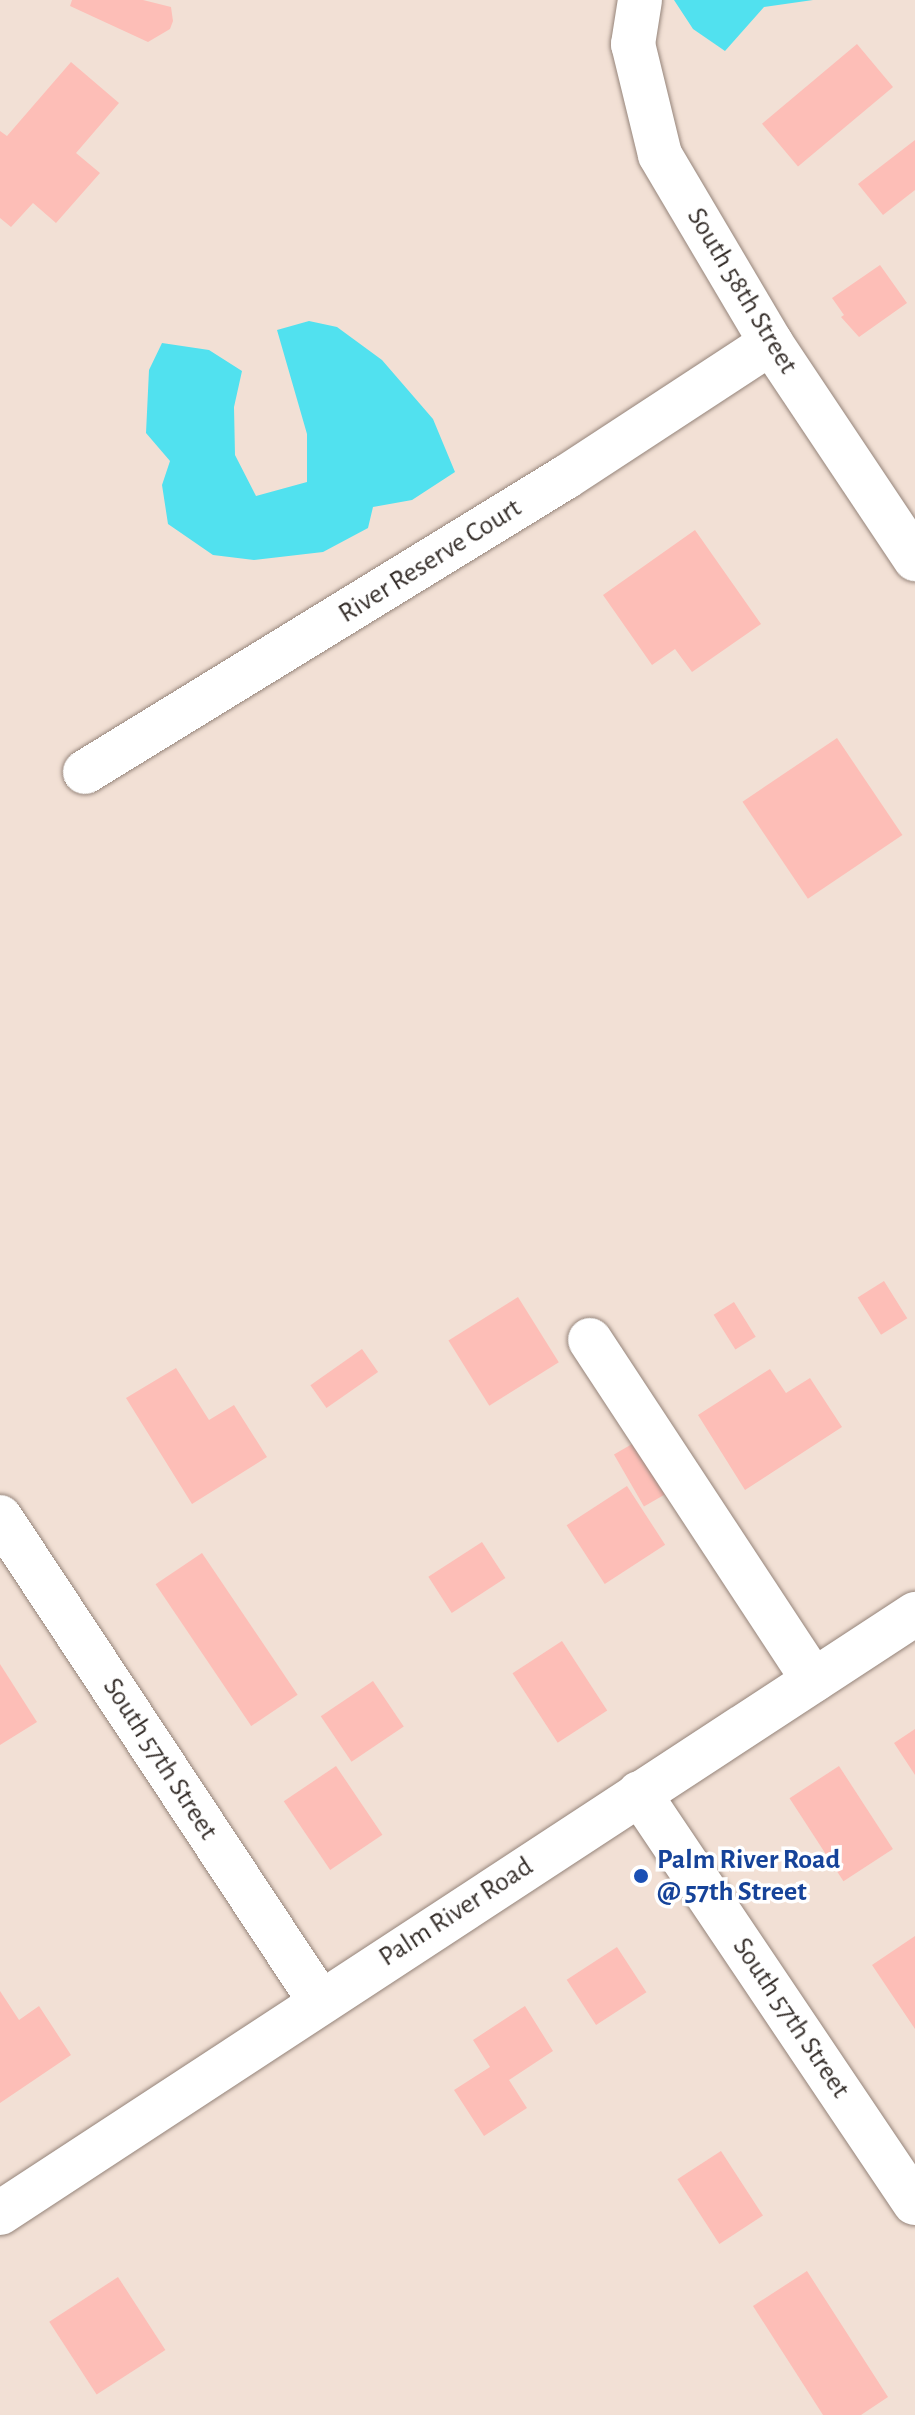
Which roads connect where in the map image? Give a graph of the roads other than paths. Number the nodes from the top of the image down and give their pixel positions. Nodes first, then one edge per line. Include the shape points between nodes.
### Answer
1 (640, 0) edge
2 (771, 343) junction
3 (915, 559) edge
4 (85, 772) dead end
5 (590, 1340) dead end
6 (0, 1517) edge
7 (915, 1614) edge
8 (813, 1680) junction
9 (639, 1793) junction
10 (319, 2000) junction
11 (915, 2203) edge
12 (0, 2213) edge

1 - 2 street, South 58th Street via 633,44 660,155
2 - 3 street, South 58th Street
2 - 4 street, River Reserve Court via 566,477
5 - 8 street
6 - 10 street, South 57th Street
7 - 8 street, Palm River Road
8 - 9 street, Palm River Road
9 - 10 street, Palm River Road
9 - 11 street, South 57th Street
10 - 12 street, Palm River Road

